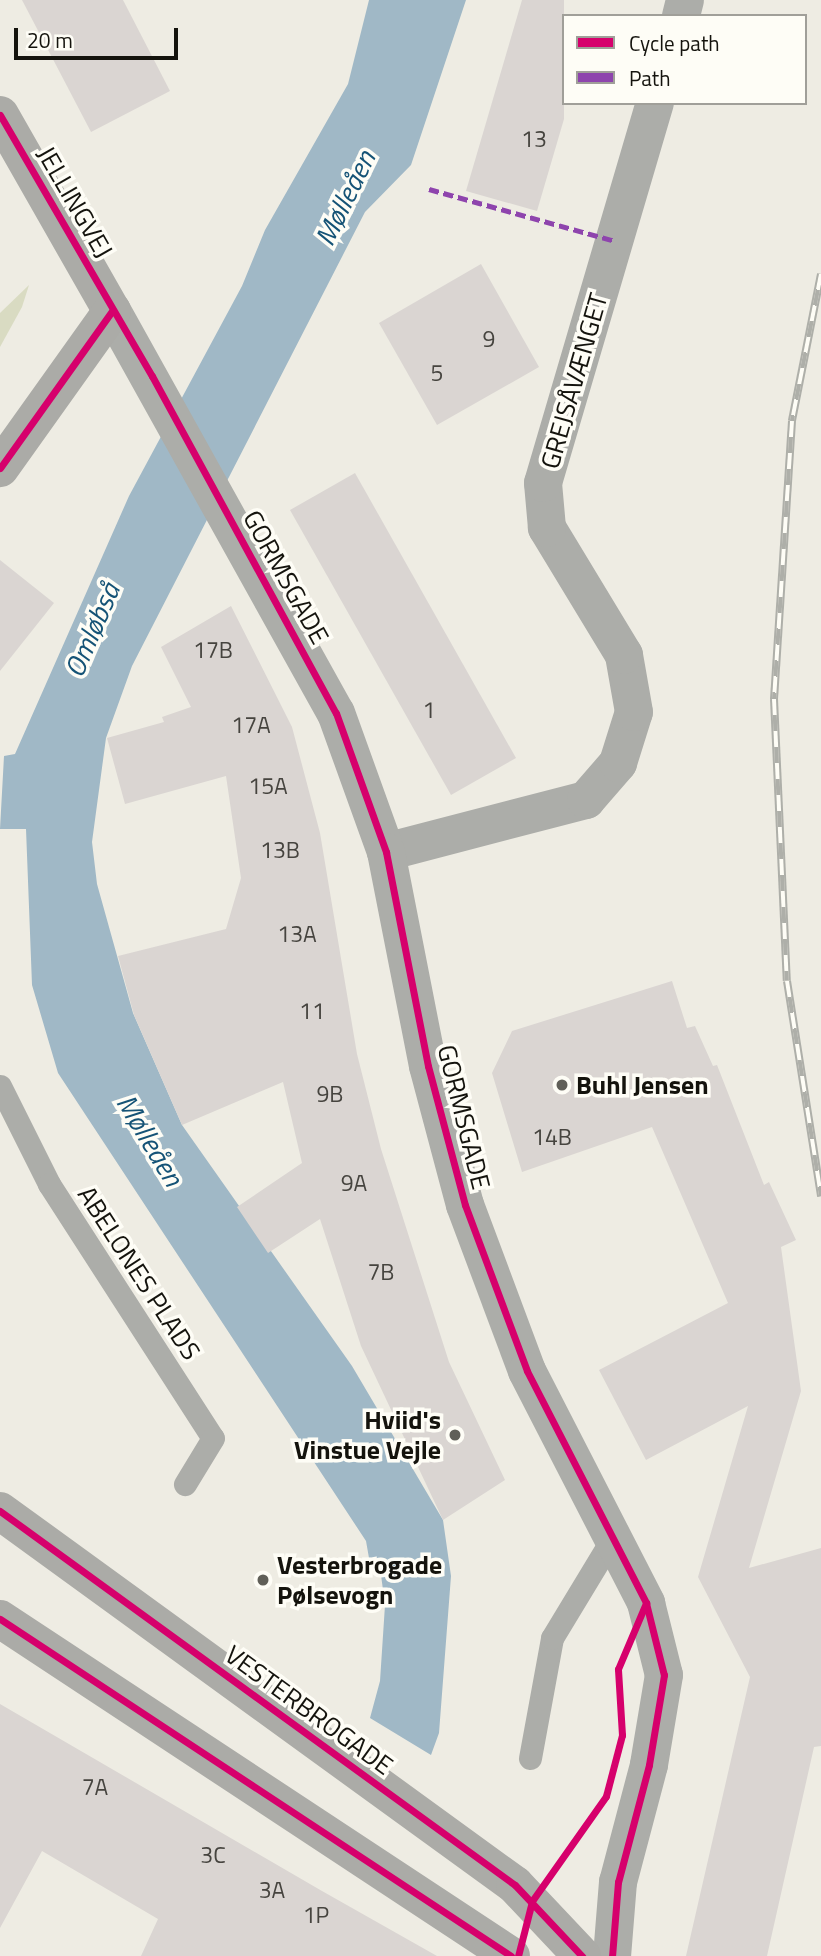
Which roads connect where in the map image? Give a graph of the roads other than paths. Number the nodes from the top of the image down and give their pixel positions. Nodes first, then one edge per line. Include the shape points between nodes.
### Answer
1 (654, 105) edge
2 (0, 115) edge
3 (112, 311) junction
4 (0, 468) edge
5 (386, 852) junction
6 (0, 1086) edge
7 (185, 1484) dead end
8 (0, 1511) edge
9 (612, 1539) junction
10 (0, 1619) edge
11 (530, 1758) dead end
12 (511, 1956) edge
13 (582, 1956) edge
14 (612, 1956) edge

1 - 5 street, GREJSÅVÆNGET via 543,484 547,528 624,655 634,712 618,763 586,800
2 - 3 main road, JELLINGVEJ
3 - 4 main road
3 - 5 street, GORMSGADE via 336,713
5 - 9 street, GORMSGADE via 428,1066 465,1205 527,1371
6 - 7 lane, ABELONES PLADS via 49,1184 213,1438
8 - 13 main road, VESTERBROGADE via 516,1885
9 - 11 lane via 552,1638
9 - 14 street, GORMSGADE via 646,1603 664,1675 649,1765 618,1882
10 - 12 main road

